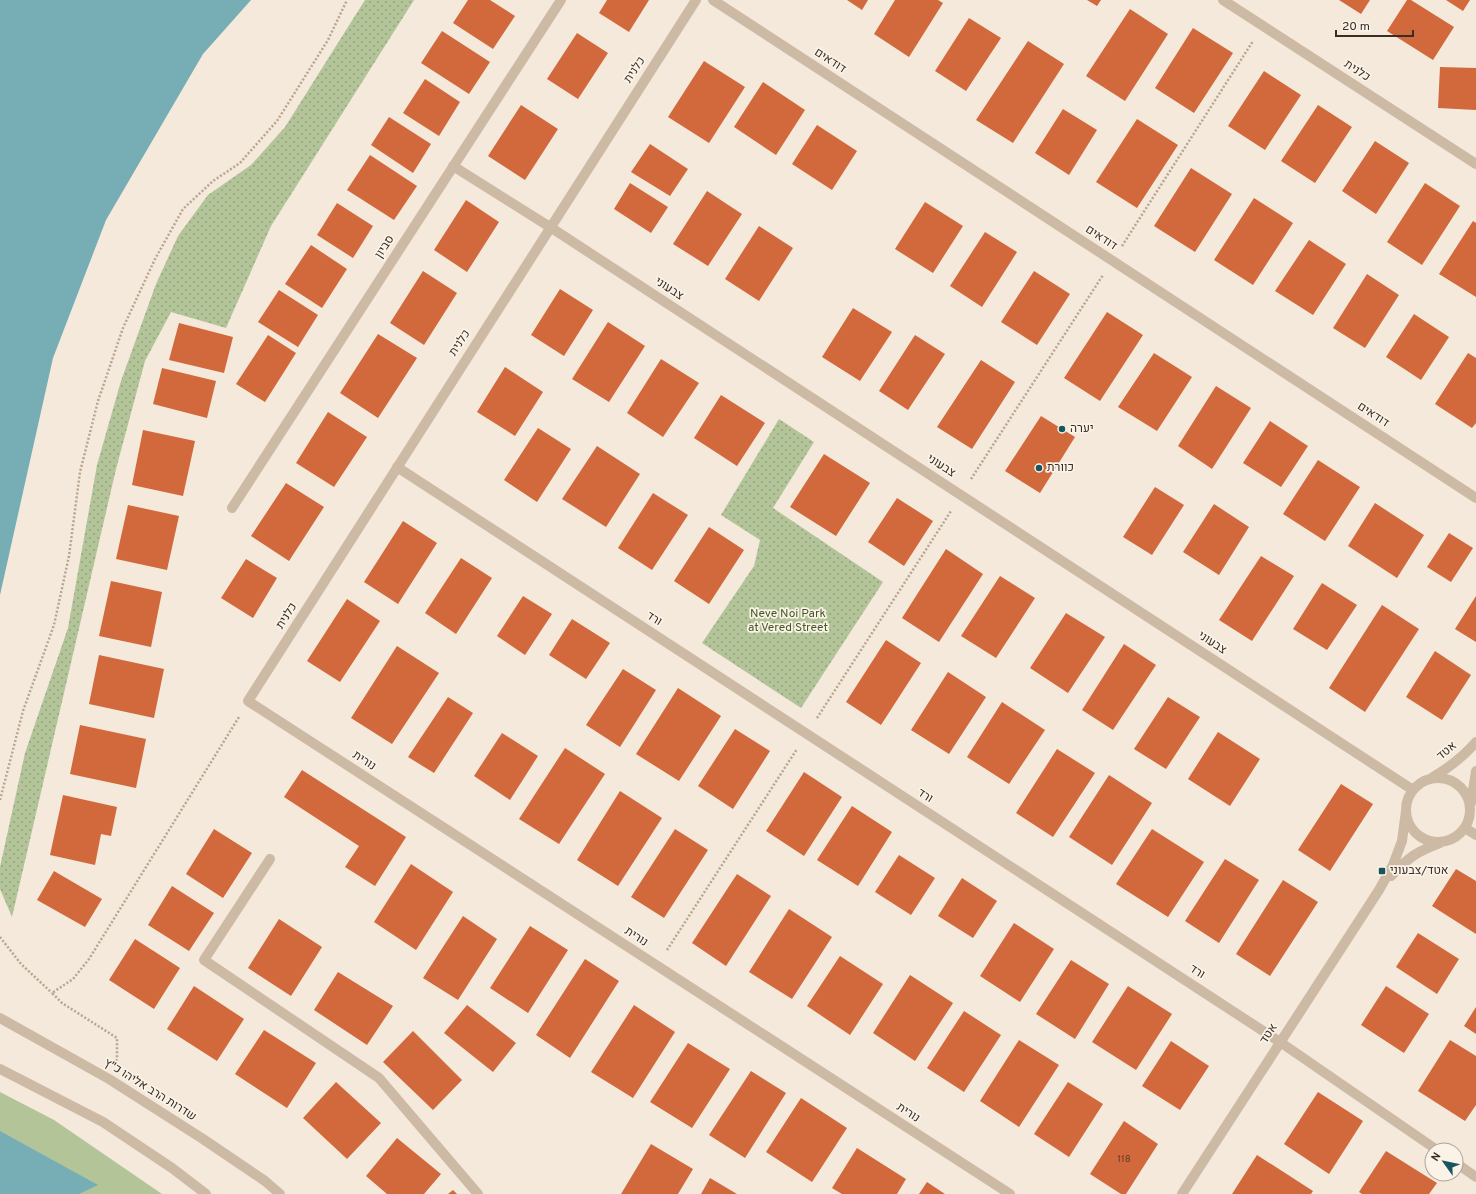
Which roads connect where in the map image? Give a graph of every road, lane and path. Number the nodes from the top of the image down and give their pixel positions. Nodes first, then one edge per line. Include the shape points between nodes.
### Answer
1 (347, 0) edge
2 (561, 0) edge
3 (696, 0) edge
4 (713, 0) edge
5 (1223, 0) edge
6 (1476, 164) edge
7 (453, 166) junction
8 (550, 227) junction
9 (397, 467) junction
10 (1476, 498) edge
11 (232, 508) dead end
12 (248, 701) junction
13 (1476, 742) edge
14 (1476, 771) edge
15 (1432, 778) junction
16 (1413, 790) junction
17 (0, 800) edge
18 (1470, 807) junction
19 (1406, 811) junction
20 (1465, 828) junction
21 (1476, 835) edge
22 (1442, 842) junction
23 (270, 859) dead end
24 (1379, 890) junction
25 (0, 937) edge
26 (52, 993) junction
27 (0, 1018) edge
28 (1280, 1042) junction
29 (0, 1069) edge
30 (109, 1079) junction
31 (1425, 1142) edge
32 (1464, 1169) edge
33 (1476, 1177) edge
34 (206, 1194) edge
35 (280, 1194) edge
36 (478, 1194) edge
37 (1010, 1194) edge
38 (1182, 1194) edge

1 - 17 path via 328,40 278,121 240,163 213,180 183,209 155,259 123,328 98,401 80,472 69,556 54,625 23,712
2 - 7 street, סביון
3 - 8 street, כלנית
4 - 10 street, דודאים
5 - 6 street, כלנית
7 - 8 street, צבעוני
7 - 11 street, סביון
8 - 9 street, כלנית
8 - 16 street, צבעוני
9 - 12 street, כלנית
9 - 28 street, ורד
12 - 26 path via 89,959 73,979
12 - 37 street, נורית
13 - 15 street, אטד via 1447,769
14 - 18 street
15 - 16 street via 1418,784
15 - 18 street via 1448,779 1462,787 1468,796
16 - 19 street
18 - 20 street via 1470,818
19 - 22 street via 1408,822 1422,838 1431,842
19 - 24 street, אטד via 1402,841 1393,865
20 - 21 street
20 - 22 street via 1451,840
22 - 24 street, אטד via 1419,851 1404,862
23 - 36 street via 204,960 379,1078
24 - 28 street, אטד
25 - 26 path via 21,964
26 - 30 path via 62,1003 117,1038 117,1059
27 - 30 street, שדרות הרב אליהו כ"ץ
28 - 31 street, ורד
28 - 38 street, אטד
29 - 34 street via 103,1122
30 - 35 street, שדרות הרב אליהו כ"ץ via 203,1139
32 - 33 street

